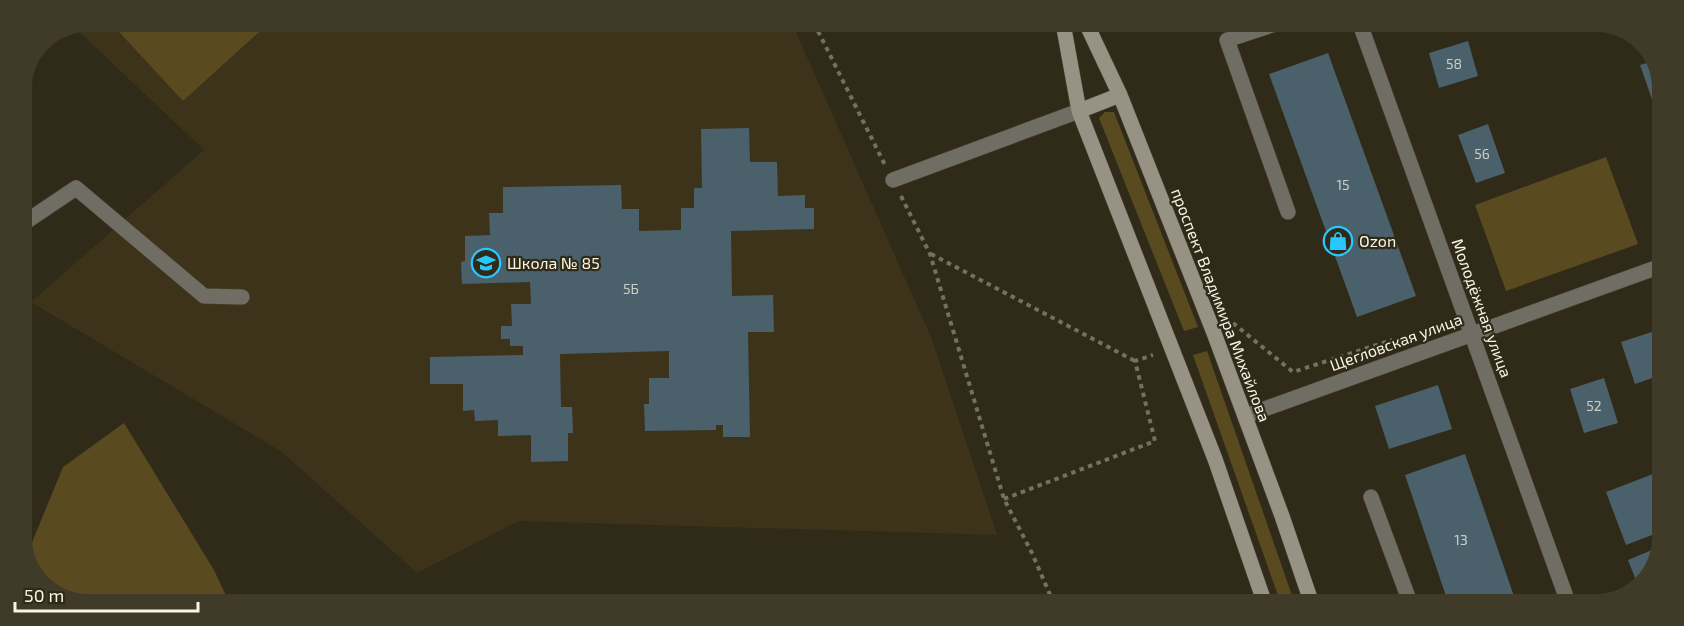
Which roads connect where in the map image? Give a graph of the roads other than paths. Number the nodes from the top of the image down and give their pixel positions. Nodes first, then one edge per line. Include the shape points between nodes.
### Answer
1 (1065, 32) edge
2 (1090, 32) edge
3 (1251, 32) edge
4 (1363, 32) edge
5 (1120, 94) junction
6 (1079, 111) junction
7 (893, 180) road end
8 (1288, 212) dead end
9 (32, 218) edge
10 (1652, 270) edge
11 (242, 297) dead end
12 (1472, 334) junction
13 (1245, 416) junction
14 (1371, 497) dead end
15 (1262, 594) edge
16 (1309, 594) edge
17 (1407, 594) edge
18 (1565, 594) edge

1 - 6 main road
2 - 5 main road, проспект Владимира Михайлова
3 - 8 street via 1227,40
4 - 12 street, Молодёжная улица
5 - 6 main road
5 - 13 main road, проспект Владимира Михайлова
6 - 7 street
6 - 15 main road via 1215,459
9 - 11 street via 76,188 204,296
10 - 12 street, Щегловская улица
12 - 13 street, Щегловская улица
12 - 18 street, Молодёжная улица
13 - 16 main road, проспект Владимира Михайлова
14 - 17 street

